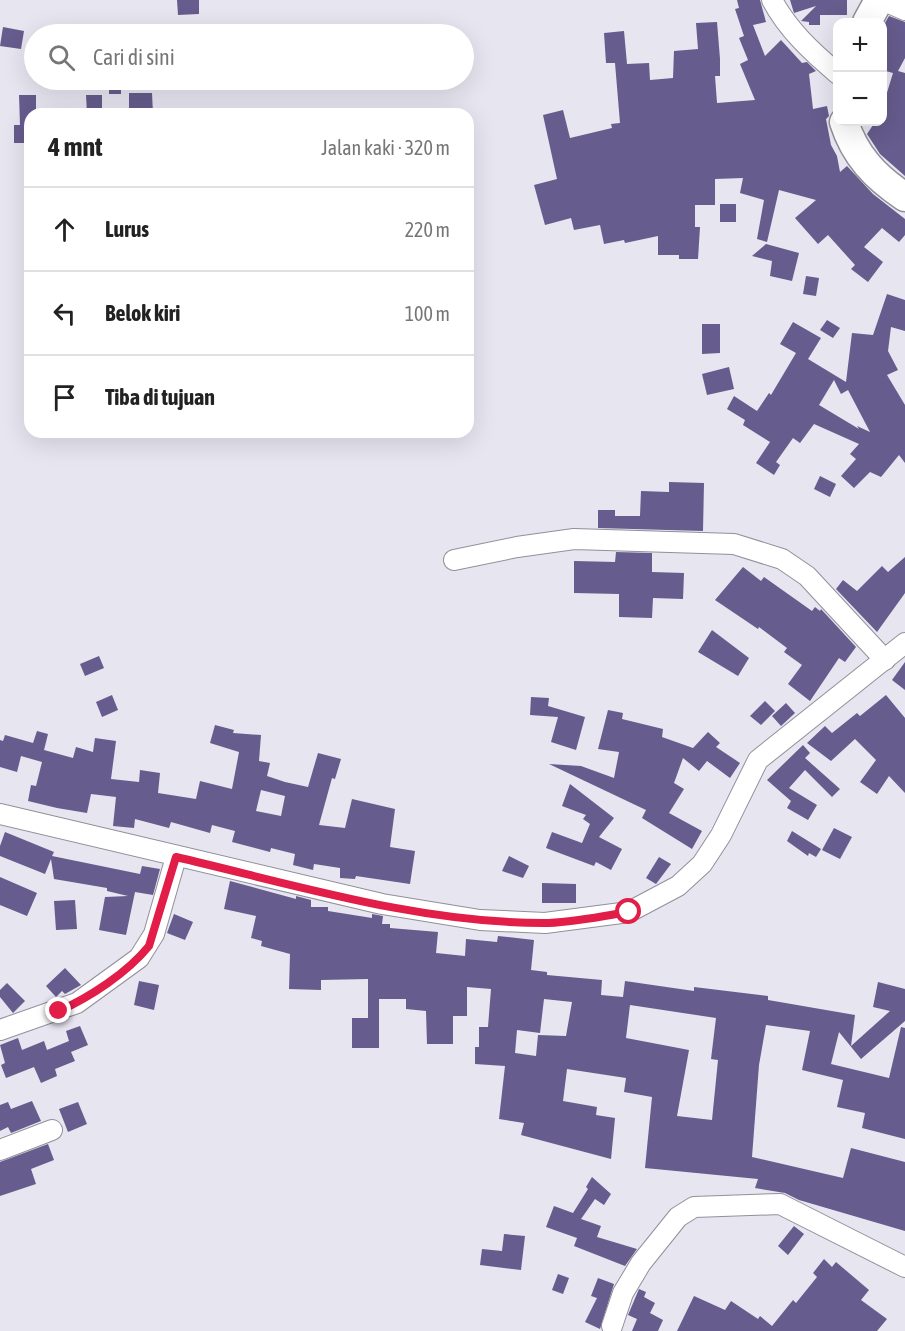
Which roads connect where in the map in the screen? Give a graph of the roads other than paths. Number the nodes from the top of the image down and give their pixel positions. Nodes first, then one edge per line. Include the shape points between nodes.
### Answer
1 (772, 0) edge
2 (881, 0) edge
3 (905, 10) edge
4 (870, 18) edge
5 (835, 72) edge
6 (845, 126) edge
7 (905, 198) edge
8 (454, 560) dead end
9 (905, 644) edge
10 (885, 660) junction
11 (0, 814) edge
12 (176, 857) junction
13 (0, 1030) edge
14 (52, 1130) dead end
15 (0, 1150) edge
16 (905, 1267) edge
17 (612, 1326) dead end

1 - 5 street via 795,34
2 - 3 street
2 - 4 highway
6 - 7 highway via 851,144 869,170
8 - 10 street via 574,539 734,544 782,559 807,576
9 - 10 street
10 - 12 street via 758,760 702,864 678,886 629,912 545,923 480,920 382,904
11 - 12 street
12 - 13 street via 154,934 139,958 77,1003
14 - 15 street
16 - 17 street via 780,1204 694,1207 678,1217 641,1263 623,1293

